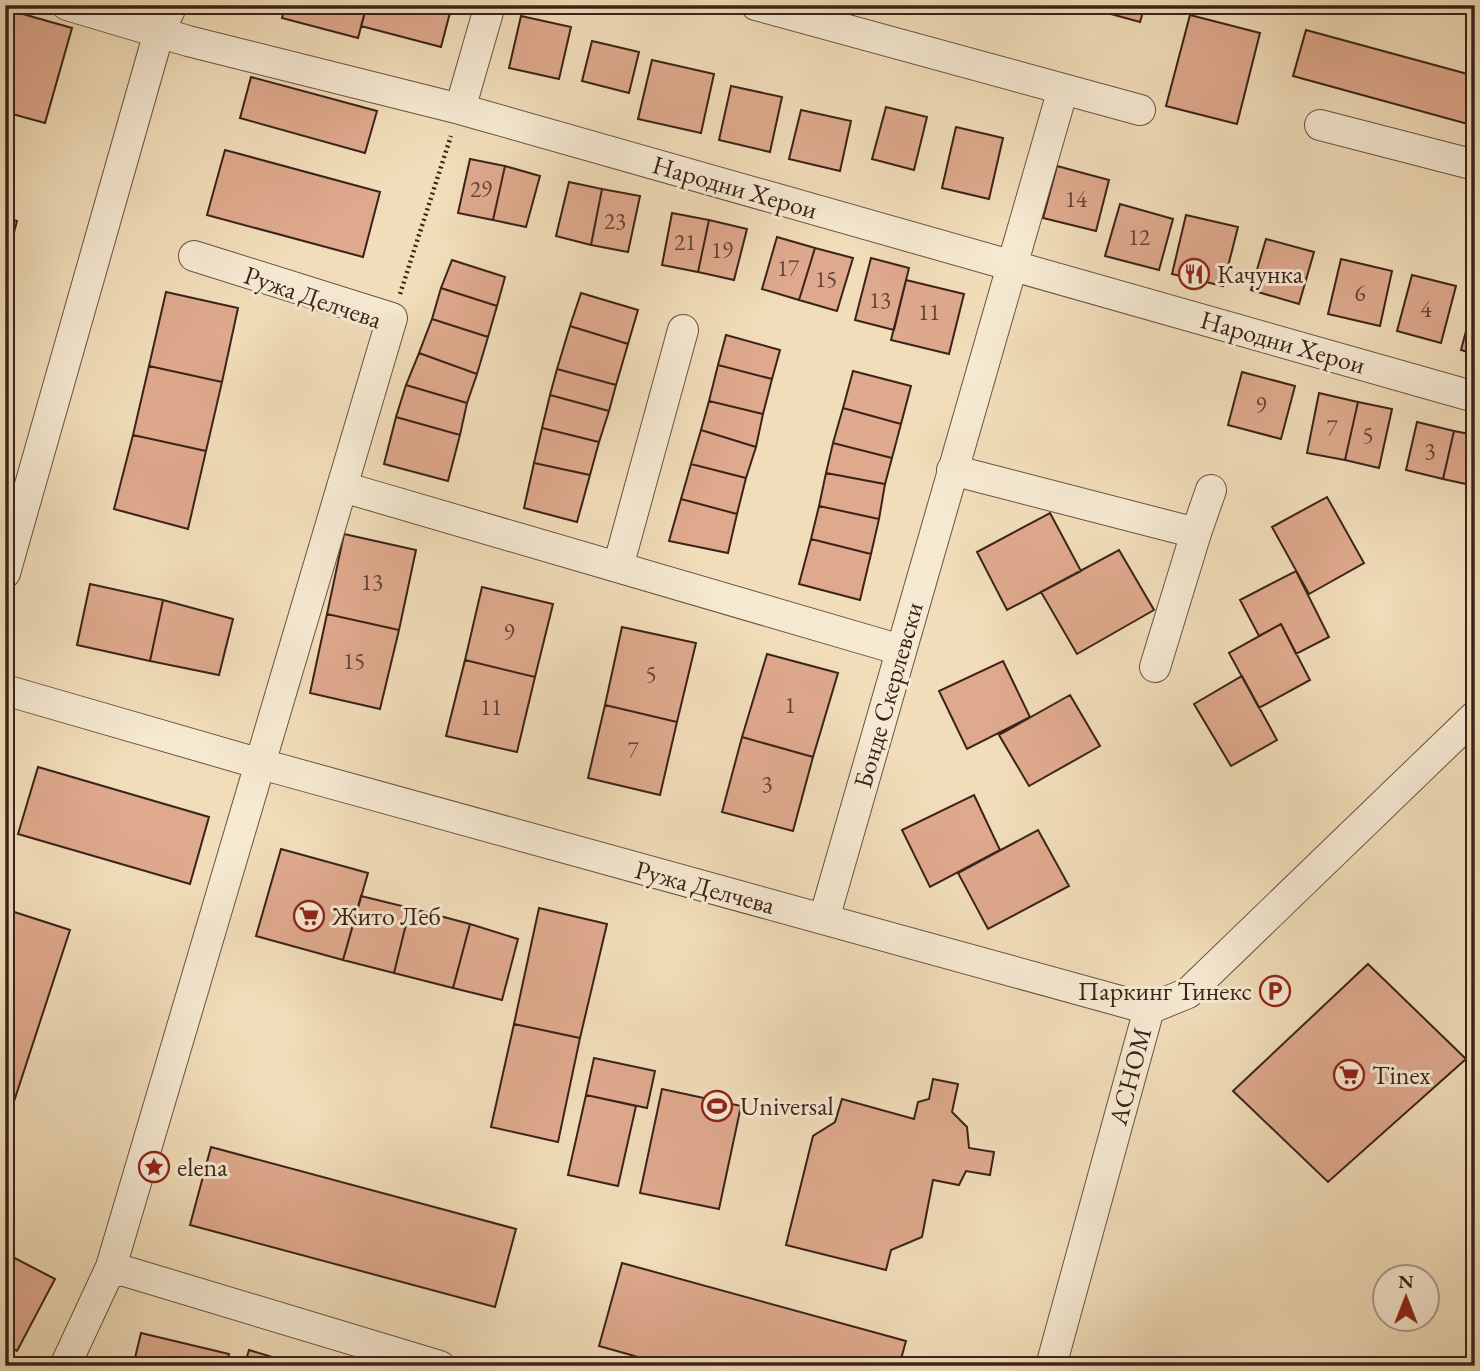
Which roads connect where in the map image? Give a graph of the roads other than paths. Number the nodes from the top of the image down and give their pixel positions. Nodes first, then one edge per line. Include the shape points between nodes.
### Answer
1 (68, 5) edge
2 (172, 5) edge
3 (490, 5) edge
4 (756, 5) edge
5 (160, 19) edge
6 (1063, 89) junction
7 (460, 109) junction
8 (1140, 110) dead end
9 (1320, 125) dead end
10 (1475, 165) edge
11 (194, 256) dead end
12 (1011, 264) junction
13 (683, 330) dead end
14 (1475, 397) edge
15 (952, 470) junction
16 (343, 487) junction
17 (1211, 490) dead end
18 (1196, 533) junction
19 (618, 567) junction
20 (5, 573) edge
21 (901, 650) junction
22 (1155, 667) dead end
23 (5, 690) edge
24 (1475, 716) edge
25 (261, 764) junction
26 (824, 919) junction
27 (1149, 1009) junction
28 (111, 1267) junction
29 (65, 1366) edge
30 (440, 1366) edge
31 (1051, 1366) edge

1 - 5 street, Народни Херои
2 - 5 street
3 - 7 street
4 - 6 street
5 - 7 street, Народни Херои
5 - 20 street
6 - 8 street
6 - 12 street
7 - 12 street, Народни Херои
9 - 10 street
11 - 16 street, Ружа Делчева via 392,318
12 - 14 street, Народни Херои
12 - 15 street, Бонде Скерлевски
13 - 19 street
15 - 18 street
15 - 21 street, Бонде Скерлевски
16 - 19 street
16 - 25 street, Ружа Делчева
17 - 18 street
18 - 22 street
19 - 21 street
21 - 26 street, Бонде Скерлевски
23 - 25 street, Ружа Делчева
24 - 27 street, АСНОМ via 1188,993
25 - 26 street, Ружа Делчева
25 - 28 street
26 - 27 street, Ружа Делчева
27 - 31 street, АСНОМ
28 - 29 street
28 - 30 street

